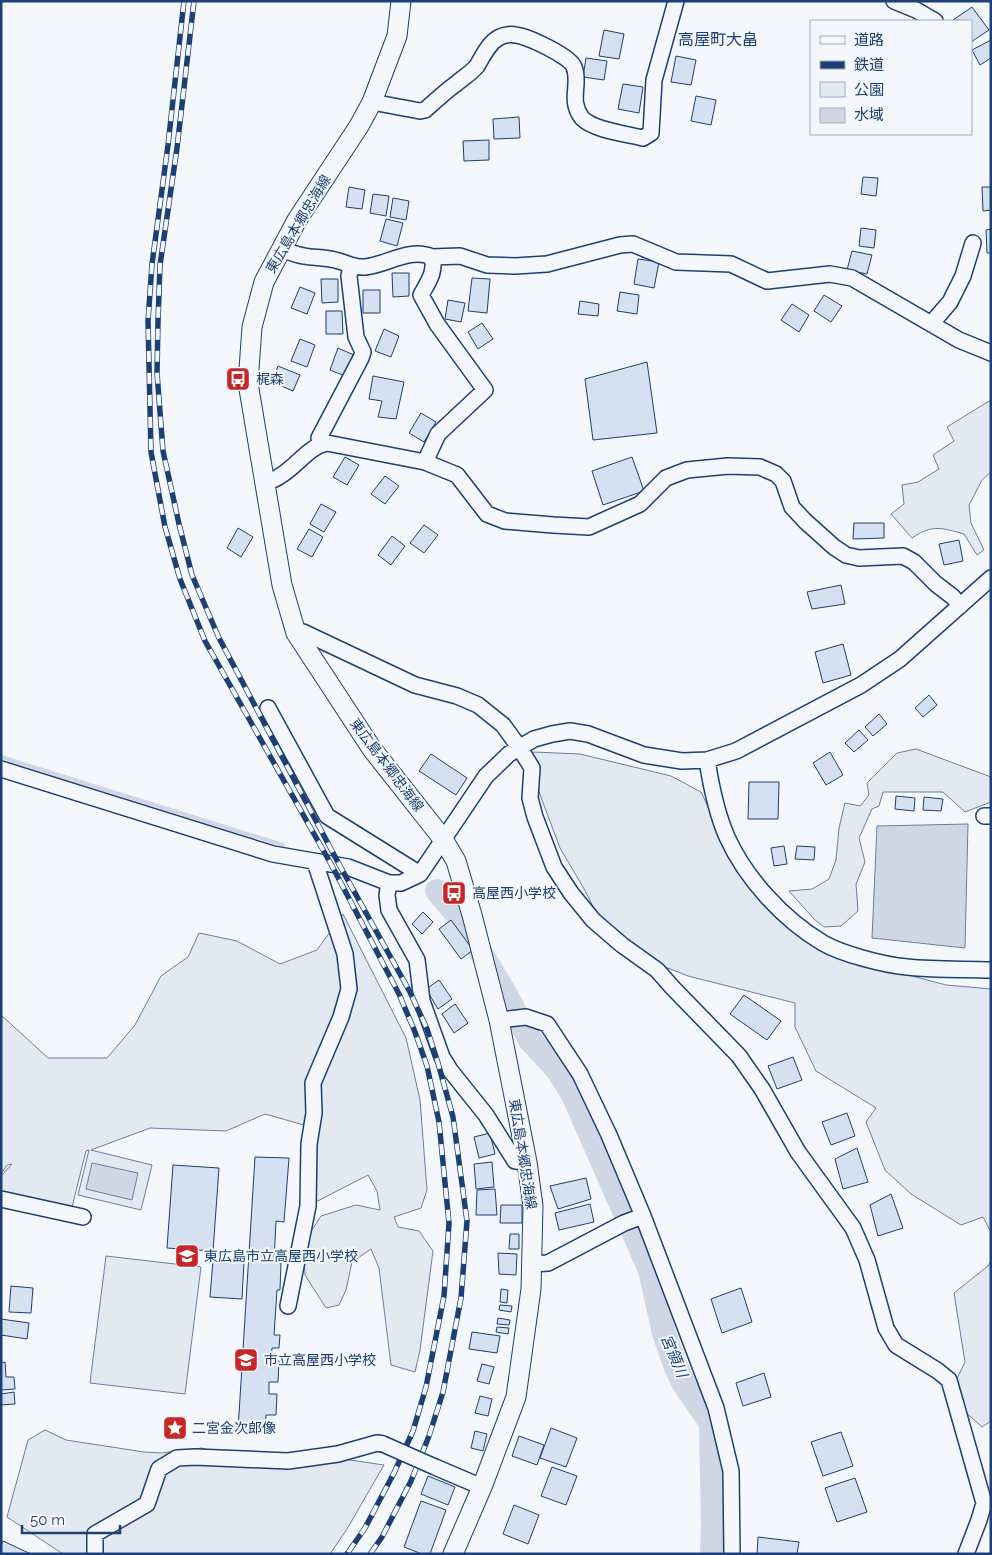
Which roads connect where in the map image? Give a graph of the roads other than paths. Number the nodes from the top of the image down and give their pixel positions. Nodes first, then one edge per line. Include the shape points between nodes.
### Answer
1 (401, 1) edge
2 (676, 1) edge
3 (894, 1) edge
4 (933, 20) edge
5 (372, 102) junction
6 (973, 243) dead end
7 (282, 249) junction
8 (432, 257) junction
9 (351, 266) junction
10 (931, 324) junction
11 (991, 353) edge
12 (321, 444) junction
13 (425, 462) junction
14 (265, 484) junction
15 (991, 578) edge
16 (960, 606) junction
17 (296, 633) junction
18 (268, 708) dead end
19 (520, 747) junction
20 (707, 760) junction
21 (1, 769) edge
22 (443, 839) junction
23 (315, 862) junction
24 (420, 874) junction
25 (389, 883) junction
26 (991, 970) edge
27 (499, 1020) junction
28 (527, 1162) junction
29 (1, 1199) edge
30 (83, 1217) dead end
31 (633, 1219) junction
32 (532, 1264) junction
33 (288, 1306) dead end
34 (482, 1487) junction
35 (986, 1493) edge
36 (95, 1554) edge
37 (453, 1554) edge
38 (732, 1554) edge
39 (966, 1554) edge

1 - 5 main road, 東広島本郷忠海線 via 398,36
2 - 5 street via 654,80 650,133 643,138 594,126 583,119 576,108 576,82 570,61 536,41 516,34 502,36 493,42 472,72 425,110
3 - 4 street
5 - 7 main road, 東広島本郷忠海線
6 - 10 street via 963,276 950,302
7 - 9 street
7 - 14 main road, 東広島本郷忠海線 via 264,282 252,327 248,382
8 - 9 street via 411,254 364,267
8 - 10 street via 460,256 487,265 523,266 547,264 633,244 676,262 731,264 767,281 830,274 852,278
8 - 13 street via 432,274 420,295 485,390 438,434
9 - 12 street via 349,276 356,337 363,352 362,358 319,438
10 - 11 street via 958,340
12 - 13 street
12 - 14 street
13 - 16 street via 457,475 487,514 505,520 589,527 640,504 666,478 687,470 760,467 783,481 792,507 834,547 859,558 903,556 914,562
14 - 17 main road, 東広島本郷忠海線 via 282,585
15 - 16 street
16 - 20 street via 900,658 860,685 736,751
17 - 19 street via 303,632 415,685 478,705 503,725
17 - 22 main road, 東広島本郷忠海線 via 372,749
18 - 24 street via 327,816
19 - 20 street via 534,739 570,731 644,754 682,761
19 - 22 street via 486,776
19 - 35 street via 532,768 530,798 554,867 593,920 657,970 739,1056 762,1089 798,1152 853,1228 886,1328 896,1345 949,1380
20 - 26 street via 717,808 728,838 769,899 806,932 825,944 884,963 906,967
21 - 23 street via 273,854
22 - 24 street
22 - 27 main road, 東広島本郷忠海線 via 456,861
23 - 25 street via 348,868
23 - 33 street via 345,954 349,988 342,1017 312,1083 314,1113 309,1144 308,1206
24 - 25 street via 401,883
25 - 28 street via 389,910 417,960 422,1001 442,1057 486,1115 515,1162
27 - 28 main road, 東広島本郷忠海線
27 - 31 street via 526,1017 547,1024 580,1074 609,1135
28 - 32 main road, 東広島本郷忠海線 via 533,1206
29 - 30 street
31 - 32 street via 548,1263
31 - 38 street via 716,1408 731,1471
32 - 34 main road, 東広島本郷忠海線 via 516,1397
34 - 36 street, bridge via 376,1443 338,1454 288,1462 177,1458 159,1469 147,1504 95,1534
34 - 37 main road, 東広島本郷忠海線
35 - 39 street

